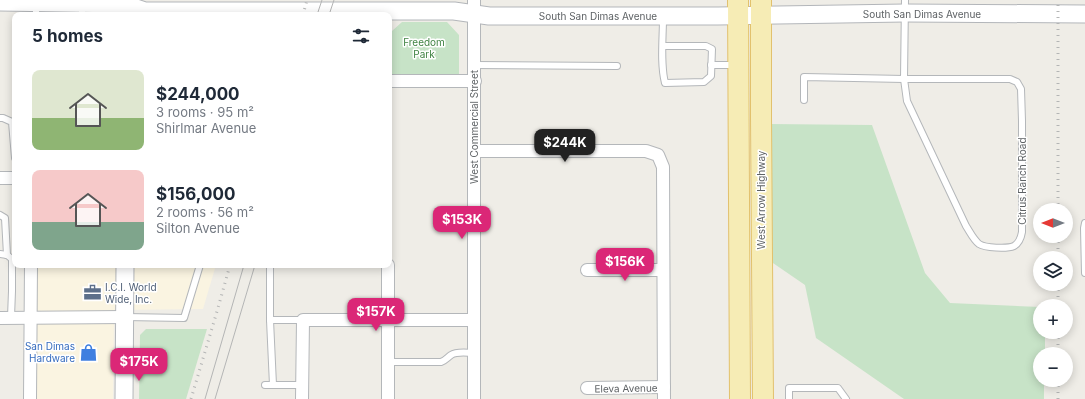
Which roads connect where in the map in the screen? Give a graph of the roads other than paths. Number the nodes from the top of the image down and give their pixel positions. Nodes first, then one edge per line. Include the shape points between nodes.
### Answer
1 (0, 2) edge
2 (44, 5) edge
3 (127, 5) edge
4 (905, 6) edge
5 (474, 7) edge
6 (738, 8) edge
7 (761, 8) edge
8 (82, 9) edge
9 (176, 12) edge
10 (392, 13) edge
11 (1085, 14) edge
12 (663, 16) junction
13 (663, 46) junction
14 (475, 65) junction
15 (711, 65) junction
16 (738, 65) junction
17 (617, 66) dead end
18 (904, 79) junction
19 (392, 81) edge
20 (475, 81) junction
21 (804, 100) dead end
22 (0, 118) edge
23 (12, 122) edge
24 (474, 152) junction
25 (0, 178) edge
26 (12, 178) edge
27 (0, 215) edge
28 (1085, 223) edge
29 (3, 254) edge
30 (30, 268) edge
31 (125, 268) edge
32 (199, 268) edge
33 (270, 268) edge
34 (388, 268) edge
35 (586, 270) dead end
36 (663, 270) junction
37 (1085, 273) edge
38 (5, 317) edge
39 (30, 317) junction
40 (125, 317) junction
41 (270, 320) junction
42 (303, 320) junction
43 (388, 320) junction
44 (474, 320) junction
45 (474, 353) junction
46 (388, 362) junction
47 (265, 385) dead end
48 (273, 385) junction
49 (302, 385) junction
50 (664, 387) junction
51 (587, 388) dead end
52 (30, 399) edge
53 (124, 399) edge
54 (302, 399) edge
55 (388, 399) edge
56 (474, 399) edge
57 (664, 399) edge
58 (740, 399) edge
59 (763, 399) edge
60 (789, 399) edge
61 (846, 399) edge

1 - 2 street, South San Dimas Avenue
2 - 8 street, South San Dimas Avenue
3 - 8 street, South San Dimas Avenue
3 - 9 street, South San Dimas Avenue via 145,11
4 - 7 street, South San Dimas Avenue
4 - 11 street, South San Dimas Avenue
4 - 18 lane, Citrus Ranch Road
5 - 10 street, South San Dimas Avenue via 454,11
5 - 12 street, South San Dimas Avenue via 489,16
5 - 14 street, West Commercial Street
6 - 7 street, South San Dimas Avenue
6 - 12 street, South San Dimas Avenue
6 - 16 main road
7 - 59 main road, West Arrow Highway
12 - 13 lane
13 - 15 lane via 706,46 712,49
13 - 15 lane via 665,83 704,82 711,76
14 - 17 lane
14 - 20 street, West Commercial Street
15 - 16 lane
16 - 58 main road
18 - 18 lane, Citrus Ranch Road via 907,101 973,238 987,247 1015,245 1020,240 1022,232 1022,108 1021,89 1017,82 1010,79
18 - 21 lane, Citrus Ranch Road via 804,77
19 - 20 street
20 - 24 street, West Commercial Street
22 - 23 lane
24 - 36 street via 646,151 658,155 663,167
24 - 44 street, West Commercial Street
25 - 26 street
27 - 29 lane via 5,218
28 - 37 lane
29 - 38 lane via 12,259 12,291
30 - 39 street
31 - 40 street
32 - 40 lane via 184,318
33 - 41 lane
34 - 43 street
35 - 36 street
36 - 50 street
38 - 39 street
39 - 40 street
39 - 52 street
40 - 53 street
41 - 42 lane
41 - 48 lane
42 - 43 street
42 - 49 street
43 - 44 street
43 - 46 street
44 - 45 street, West Commercial Street
45 - 46 lane via 451,355 441,362
45 - 56 street, West Commercial Street
46 - 55 street
47 - 48 lane
48 - 49 lane
49 - 54 street
50 - 51 street, Eleva Avenue
50 - 57 street
60 - 61 lane via 790,388 838,388

